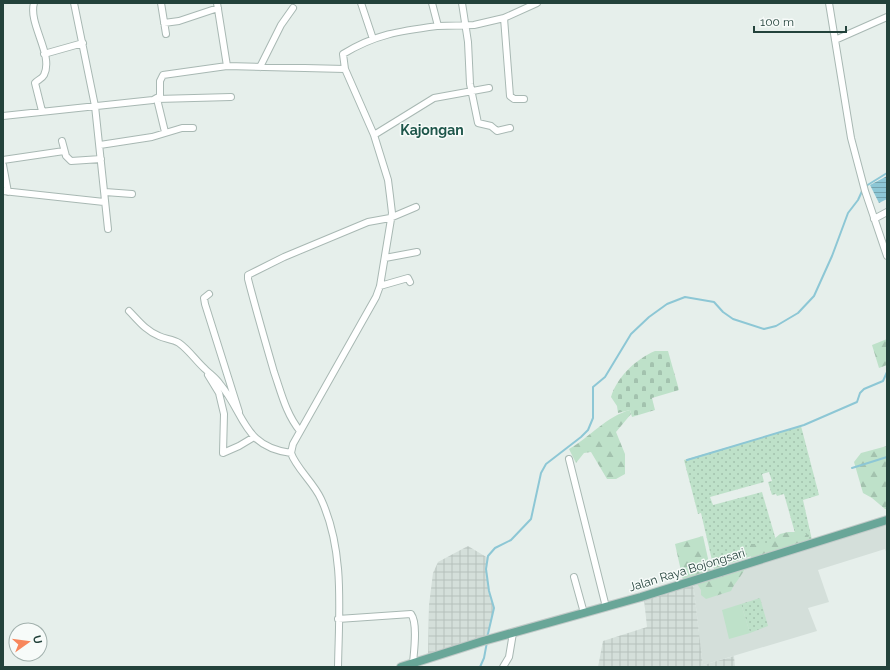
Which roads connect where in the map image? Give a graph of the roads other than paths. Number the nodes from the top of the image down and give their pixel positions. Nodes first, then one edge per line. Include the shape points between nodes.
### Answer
1 (34, 3) edge
2 (74, 3) edge
3 (161, 3) edge
4 (361, 3) edge
5 (432, 3) edge
6 (462, 3) edge
7 (537, 3) edge
8 (829, 3) edge
9 (217, 6) edge
10 (293, 8) dead end
11 (887, 17) edge
12 (504, 18) junction
13 (164, 23) junction
14 (466, 25) junction
15 (438, 26) junction
16 (166, 34) dead end
17 (373, 39) junction
18 (835, 40) junction
19 (83, 43) junction
20 (44, 54) junction
21 (227, 66) junction
22 (260, 67) junction
23 (346, 69) junction
24 (489, 88) dead end
25 (471, 91) junction
26 (231, 97) dead end
27 (157, 99) junction
28 (524, 99) dead end
29 (95, 106) junction
30 (42, 112) junction
31 (3, 116) edge
32 (193, 128) dead end
33 (510, 128) dead end
34 (165, 132) junction
35 (374, 135) junction
36 (62, 141) dead end
37 (100, 145) junction
38 (64, 151) junction
39 (101, 159) junction
40 (3, 160) edge
41 (3, 165) edge
42 (5, 192) edge
43 (105, 192) junction
44 (132, 194) dead end
45 (104, 202) junction
46 (416, 207) dead end
47 (887, 212) edge
48 (390, 218) junction
49 (874, 219) junction
50 (108, 230) dead end
51 (417, 252) dead end
52 (886, 252) edge
53 (385, 258) junction
54 (410, 282) dead end
55 (380, 286) junction
56 (209, 294) dead end
57 (129, 311) dead end
58 (204, 369) junction
59 (240, 420) junction
60 (300, 431) junction
61 (254, 437) junction
62 (291, 453) junction
63 (569, 459) dead end
64 (887, 520) edge
65 (574, 578) dead end
66 (606, 607) junction
67 (584, 613) junction
68 (338, 619) junction
69 (513, 633) junction
70 (414, 663) junction
71 (338, 667) edge
72 (401, 667) edge
73 (503, 667) edge

1 - 20 street
2 - 19 street
3 - 13 street
4 - 17 street
5 - 15 street
6 - 14 street
7 - 12 street
8 - 18 street
9 - 13 street via 179,21
9 - 21 street
10 - 22 street via 281,25
11 - 18 street
12 - 14 street
12 - 28 street via 510,96 514,99
13 - 16 street
14 - 15 street
14 - 25 street
15 - 17 street via 389,33
17 - 23 street via 343,54
18 - 49 street via 846,115
19 - 20 street
19 - 29 street
20 - 30 street via 44,75 35,83
21 - 22 street
21 - 27 street via 166,74 160,81
22 - 23 street
23 - 35 street
24 - 25 street
25 - 33 street via 480,125 491,126 497,131
25 - 35 street via 434,98
26 - 27 street
27 - 29 street
27 - 34 street
29 - 30 street
29 - 37 street
30 - 31 street
32 - 34 street
34 - 37 street via 152,138
35 - 48 street via 388,180
36 - 38 street
37 - 39 street
38 - 39 street via 71,161
38 - 40 street
39 - 43 street
41 - 42 street
42 - 45 street
43 - 44 street
43 - 45 street
45 - 50 street
46 - 48 street
47 - 49 street
48 - 53 street
48 - 60 street via 368,222 277,260 248,275 284,403
49 - 52 street
51 - 53 street
53 - 55 street
54 - 55 street via 408,278
55 - 60 street
56 - 59 street via 204,298 205,304
57 - 58 street via 150,332 179,343
58 - 59 street via 220,384
58 - 61 street via 218,393 223,408 223,454
59 - 61 street
60 - 62 street
61 - 62 street via 280,452
62 - 68 street via 318,492 327,513 339,570
63 - 66 street
64 - 66 main road, Jalan Raya Bojongsari
65 - 67 street
66 - 67 main road, Jalan Raya Bojongsari
67 - 69 main road, Jalan Raya Bojongsari
68 - 70 street via 411,614 415,633
68 - 71 street
69 - 70 main road, Jalan Raya Bojongsari
69 - 73 street via 509,657
70 - 72 main road, Jalan Raya Bojongsari

